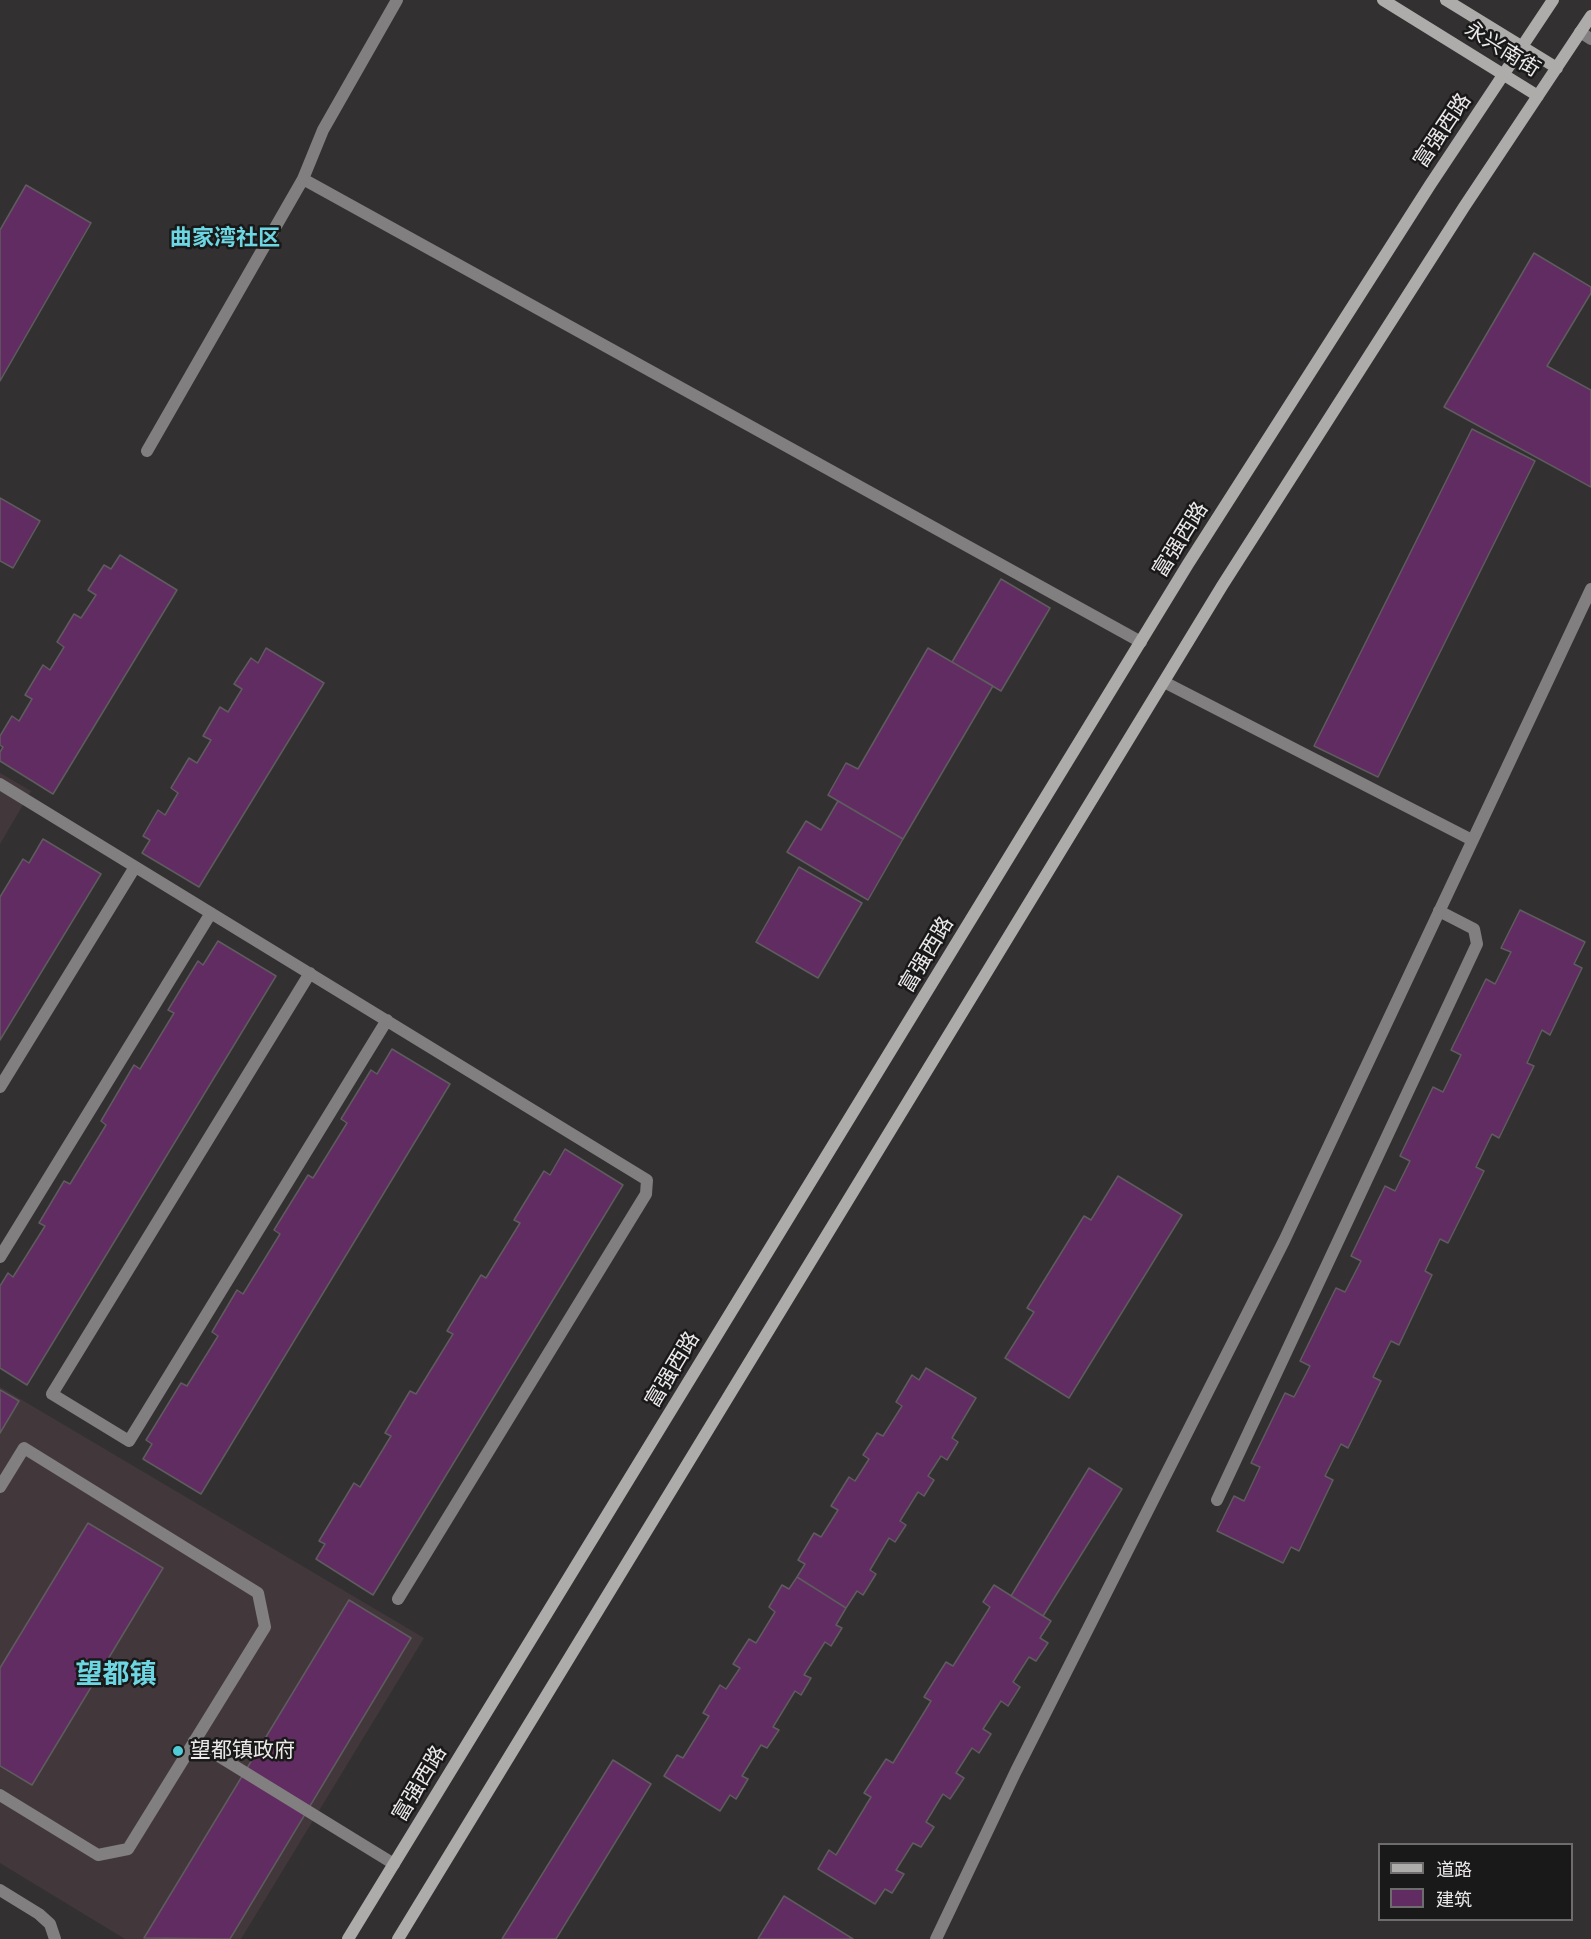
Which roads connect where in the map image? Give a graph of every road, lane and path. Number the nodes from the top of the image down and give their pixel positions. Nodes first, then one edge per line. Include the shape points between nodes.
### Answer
1 (397, 0) edge
2 (1383, 0) edge
3 (1446, 0) edge
4 (1552, 0) edge
5 (1591, 16) edge
6 (1580, 32) junction
7 (1591, 39) edge
8 (1522, 46) junction
9 (1557, 68) junction
10 (1504, 74) junction
11 (1538, 96) junction
12 (303, 179) junction
13 (147, 451) dead end
14 (1591, 589) edge
15 (1141, 642) junction
16 (1164, 682) junction
17 (0, 784) edge
18 (1472, 840) junction
19 (135, 867) junction
20 (1439, 911) junction
21 (211, 913) junction
22 (310, 973) junction
23 (387, 1020) junction
24 (0, 1088) edge
25 (0, 1257) edge
26 (0, 1487) edge
27 (1216, 1500) dead end
28 (398, 1599) dead end
29 (194, 1741) junction
30 (0, 1795) edge
31 (393, 1864) junction
32 (0, 1890) edge
33 (55, 1939) edge
34 (348, 1939) edge
35 (398, 1939) edge
36 (936, 1939) edge

1 - 12 street via 323,130
2 - 10 main road, 永兴南街
3 - 8 main road, 永兴南街
4 - 8 main road, 富强西路
5 - 6 main road
6 - 7 street
6 - 9 main road
8 - 9 main road, 永兴南街
8 - 10 main road, 富强西路
9 - 11 main road
10 - 11 main road, 永兴南街
10 - 15 main road, 富强西路
11 - 16 main road
12 - 13 street
12 - 15 street
14 - 18 street
15 - 31 main road, 富强西路
16 - 18 street
16 - 35 main road
17 - 19 street
18 - 20 street
19 - 21 street
19 - 24 street
20 - 27 street via 1474,929 1477,944
20 - 36 street via 1284,1241 1016,1771
21 - 22 street
21 - 25 street
22 - 23 street
22 - 23 street via 52,1394 119,1435 129,1441
23 - 28 street via 647,1180 646,1194
26 - 29 street via 24,1448 258,1593 265,1627
29 - 30 street via 128,1849 98,1855
29 - 31 street
31 - 34 main road, 富强西路
32 - 33 street via 39,1914 50,1924

